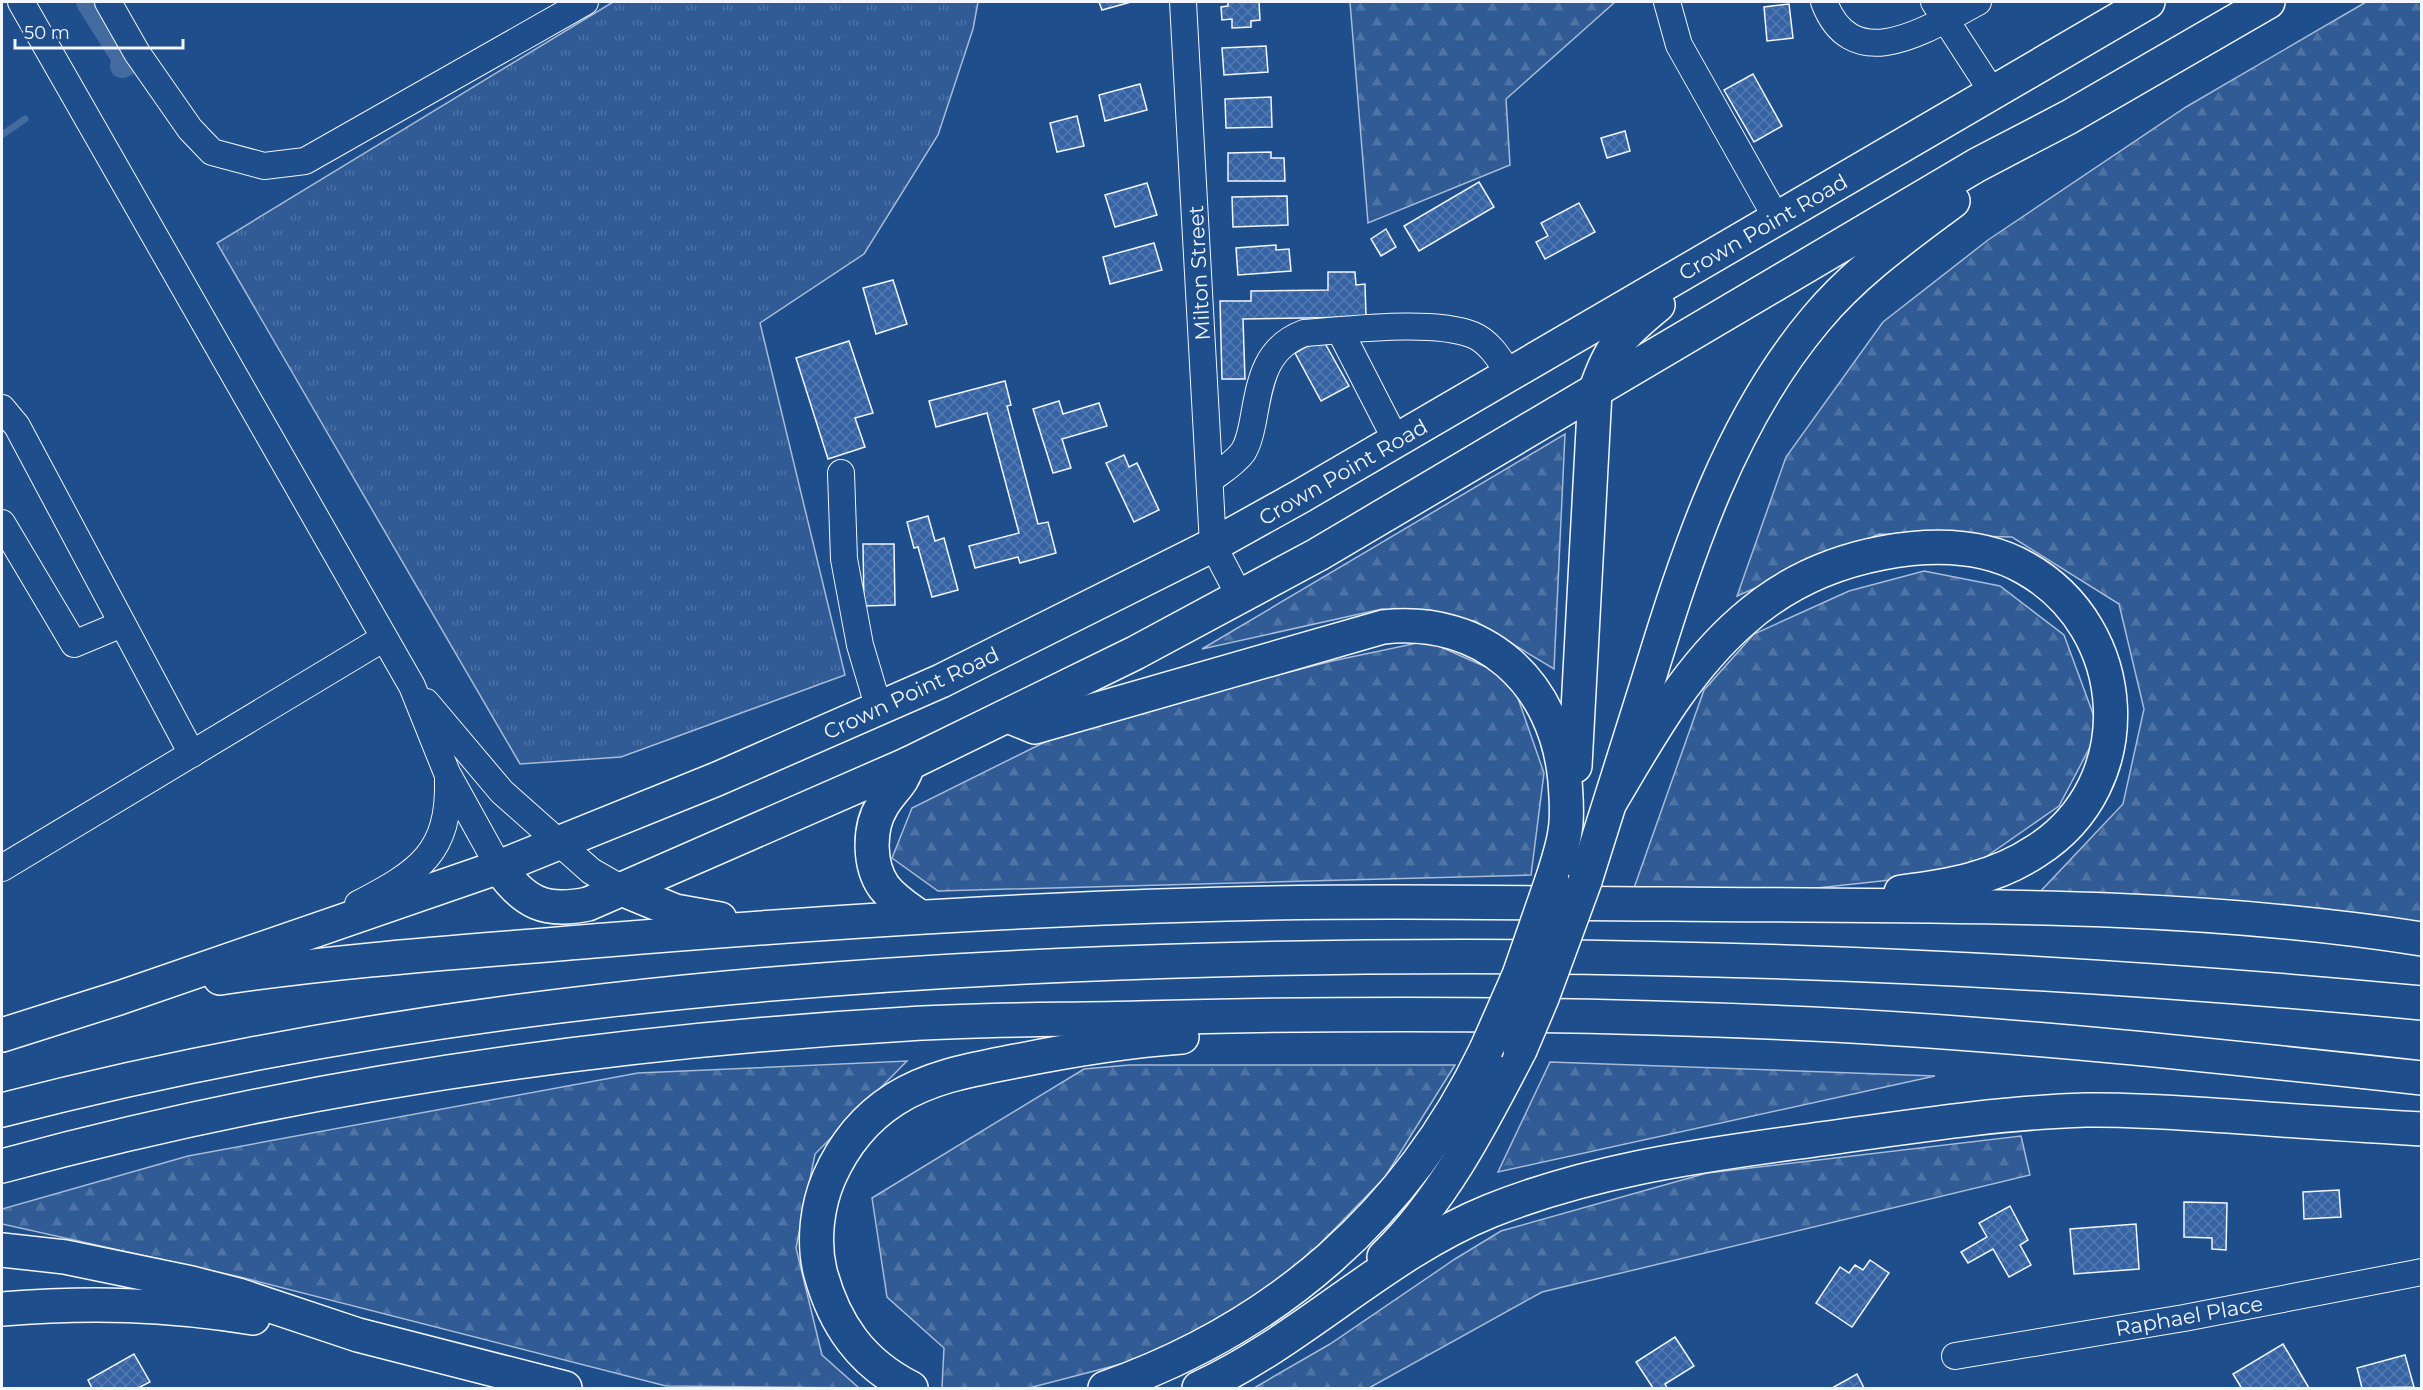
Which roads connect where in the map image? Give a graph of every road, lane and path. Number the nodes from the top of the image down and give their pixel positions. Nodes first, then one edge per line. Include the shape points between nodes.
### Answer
1 (21, 2) edge
2 (108, 2) edge
3 (585, 2) edge
4 (1183, 2) edge
5 (1667, 2) edge
6 (1824, 2) edge
7 (1978, 2) edge
8 (2148, 2) edge
9 (2268, 2) edge
10 (1939, 11) edge
11 (1993, 93) junction
12 (2068, 117) junction
13 (1777, 219) junction
14 (1738, 242) junction
15 (1340, 331) junction
16 (1510, 375) junction
17 (1595, 392) junction
18 (2, 408) edge
19 (1397, 441) junction
20 (841, 473) dead end
21 (1211, 479) junction
22 (2, 523) edge
23 (1213, 545) junction
24 (1240, 597) junction
25 (122, 624) junction
26 (384, 638) junction
27 (412, 686) junction
28 (879, 709) junction
29 (1008, 716) junction
30 (192, 754) junction
31 (908, 764) junction
32 (447, 772) junction
33 (1611, 801) junction
34 (1566, 831) junction
35 (559, 843) junction
36 (499, 867) junction
37 (2, 868) edge
38 (624, 890) junction
39 (1782, 906) junction
40 (920, 917) junction
41 (785, 926) junction
42 (300, 934) junction
43 (2421, 939) edge
44 (119, 998) junction
45 (2421, 1003) edge
46 (1337, 1012) junction
47 (2, 1035) edge
48 (2421, 1078) edge
49 (2, 1110) edge
50 (2421, 1129) edge
51 (2, 1166) edge
52 (2, 1250) edge
53 (2421, 1272) edge
54 (1333, 1306) junction
55 (2, 1309) edge
56 (358, 1335) junction
57 (1955, 1356) dead end
58 (565, 1389) edge
59 (911, 1389) edge
60 (1105, 1389) edge
61 (1199, 1389) edge

1 - 26 street
2 - 3 street via 137,53 190,129 212,152 264,166 305,161
4 - 21 street, Milton Street
5 - 13 street via 1679,45
6 - 10 street via 1841,32 1856,41 1890,42
7 - 10 street
8 - 11 highway, Crown Point Road
9 - 12 highway
10 - 11 street
11 - 13 highway, Crown Point Road
12 - 17 highway via 1977,165
12 - 33 highway via 1856,277 1817,318 1769,382 1726,466 1686,562
13 - 14 highway, Crown Point Road
14 - 16 highway, Crown Point Road
14 - 17 highway via 1628,329 1610,353
15 - 16 street via 1447,329 1474,336 1490,347
15 - 19 street
15 - 21 street via 1304,333 1276,350 1261,384 1244,451
16 - 19 highway, Crown Point Road
17 - 24 highway
17 - 34 highway via 1575,769
18 - 25 street via 16,426
19 - 23 highway, Crown Point Road
20 - 28 street via 845,568 860,645
21 - 23 street, Milton Street
22 - 25 street via 74,644
23 - 24 street
23 - 28 highway, Crown Point Road
24 - 29 highway
25 - 30 street
26 - 27 street
26 - 30 street
27 - 32 street
27 - 35 street via 502,792
28 - 35 highway, Crown Point Road
29 - 31 highway
29 - 34 highway via 1035,727 1376,628 1431,627 1464,636 1495,652 1519,670 1538,694 1562,750
30 - 37 street
31 - 38 highway
31 - 40 highway via 904,780 881,807 875,822 873,852 883,885
32 - 36 street
32 - 42 street via 449,806 433,852 397,883
33 - 39 highway via 1682,687 1710,652 1776,594 1816,572 1900,549 1961,548 2024,567 2067,599 2099,651 2112,717 2110,740 2097,782 2058,835 2014,864 1962,882
33 - 54 highway, bridge via 1542,998 1520,1050 1469,1144 1402,1239
34 - 60 highway, bridge via 1523,965 1486,1050 1452,1114 1414,1170 1362,1229 1297,1287 1208,1344
35 - 36 highway, Crown Point Road
35 - 38 street via 591,871
36 - 38 highway via 523,896 537,904 588,904
36 - 42 highway, Crown Point Road
38 - 41 highway via 675,911
39 - 40 highway via 1337,902
39 - 43 highway via 2194,914 2314,924
40 - 41 highway
41 - 44 highway via 348,961 220,978
42 - 44 highway, Crown Point Road
44 - 47 highway
45 - 49 highway via 1997,971 1657,958 1424,956 1111,962 704,988 446,1020 165,1072
46 - 48 highway via 1574,1014 1816,1024 2071,1042
46 - 51 highway via 911,1023 579,1054 263,1105
46 - 59 highway via 1268,1033 1145,1040 980,1068 916,1087 870,1118 837,1159 826,1185 819,1208 818,1262 832,1309 845,1333 884,1374
50 - 54 highway via 2090,1110 1976,1118 1703,1155 1572,1182 1489,1211 1423,1246
52 - 56 highway via 65,1257 191,1283
53 - 57 street, Raphael Place via 2184,1318
54 - 61 highway via 1275,1346
55 - 56 highway via 145,1304
56 - 58 highway

